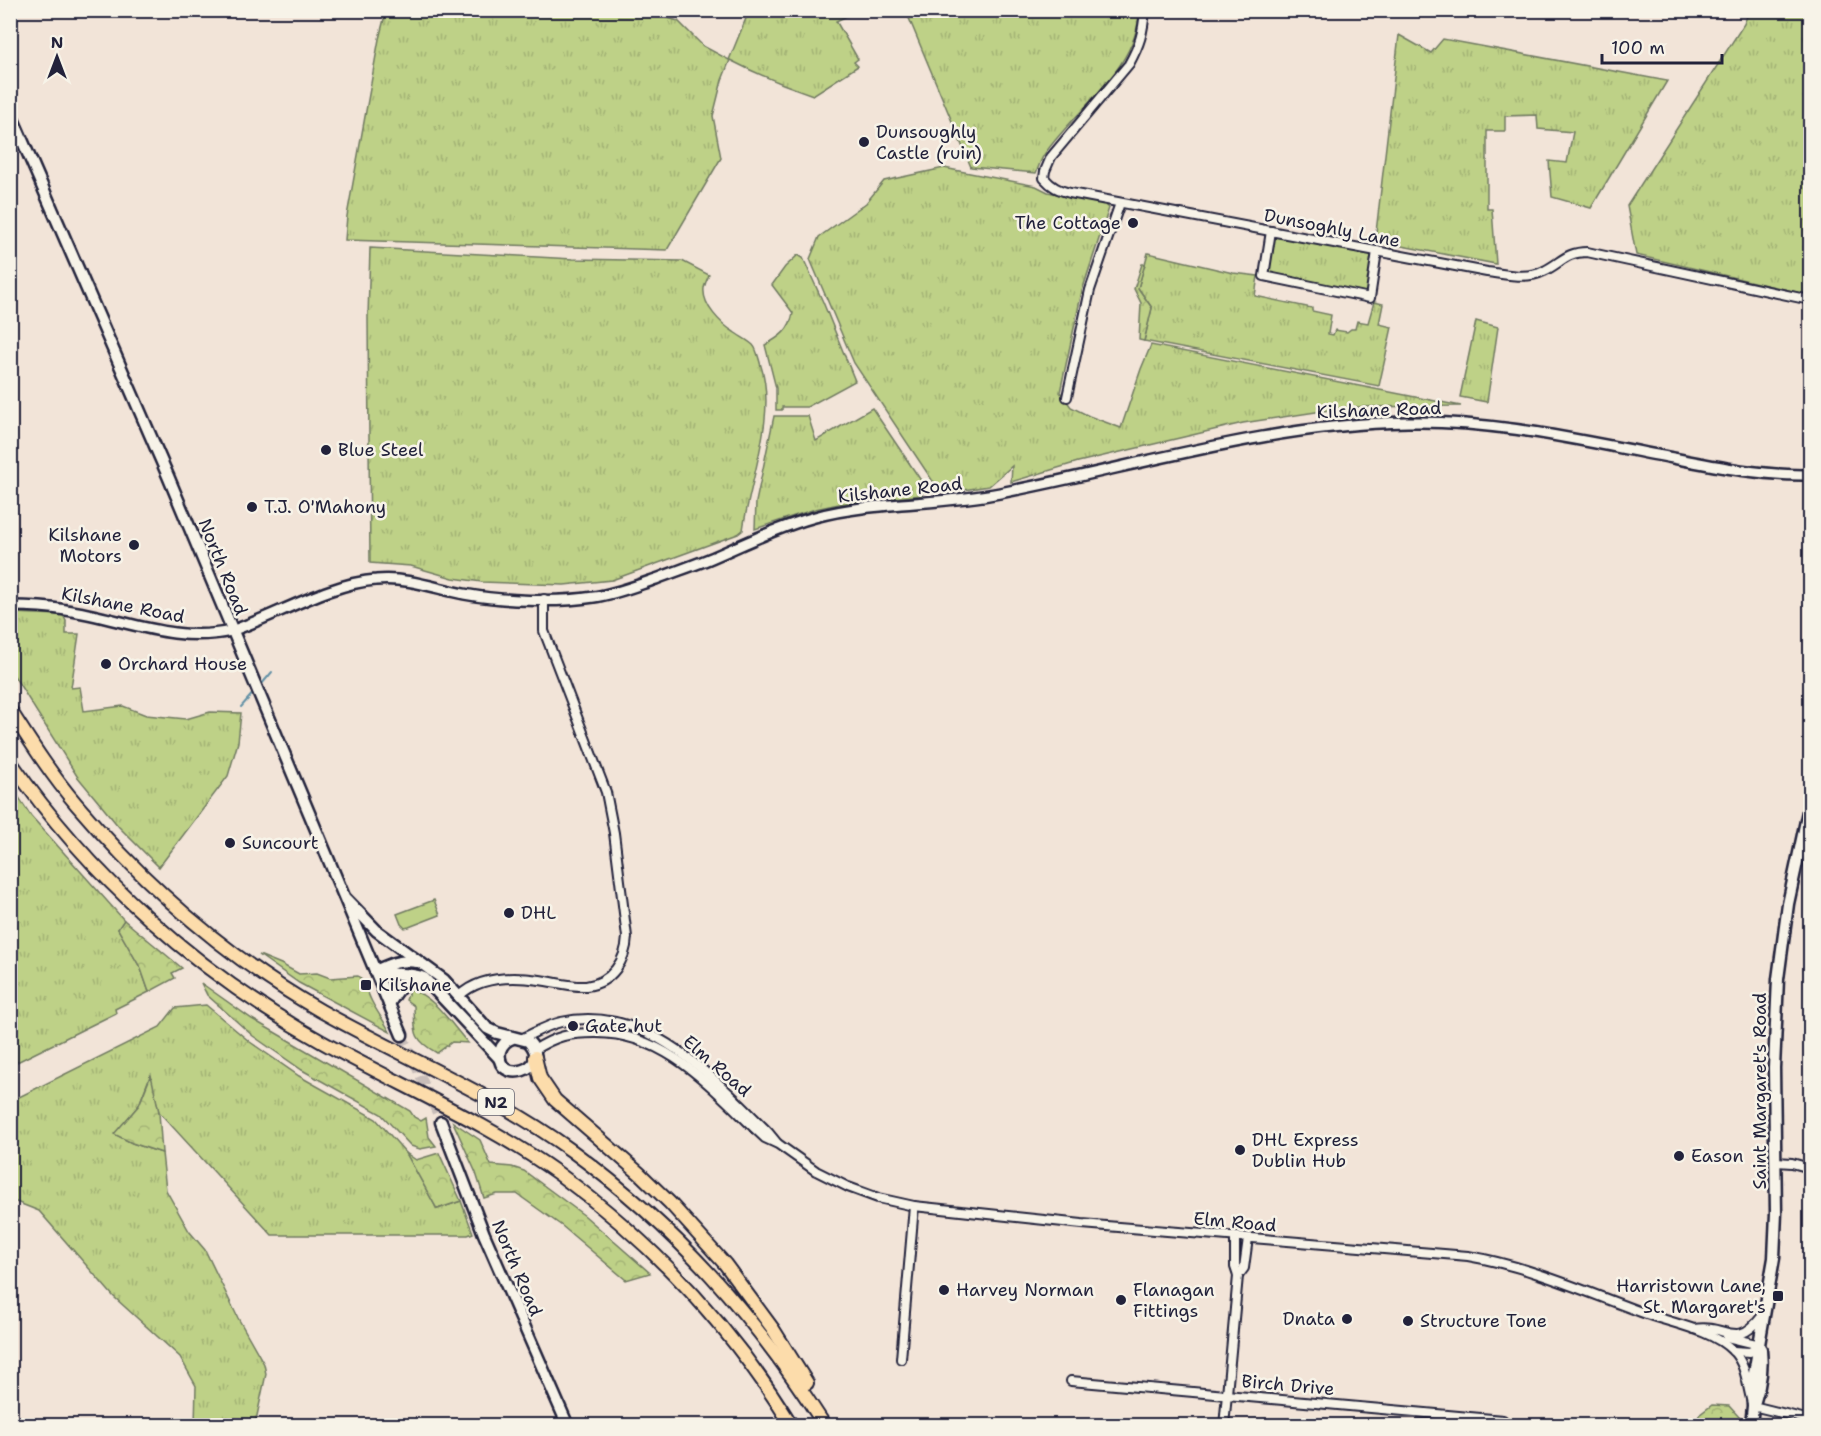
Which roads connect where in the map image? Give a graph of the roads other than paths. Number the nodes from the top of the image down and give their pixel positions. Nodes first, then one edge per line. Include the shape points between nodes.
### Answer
1 (1145, 10) edge
2 (10, 112) edge
3 (1119, 203) junction
4 (1271, 231) junction
5 (1377, 251) junction
6 (1810, 300) edge
7 (1067, 397) dead end
8 (1810, 475) edge
9 (544, 599) junction
10 (10, 606) edge
11 (231, 631) junction
12 (10, 710) edge
13 (10, 760) edge
14 (1810, 810) edge
15 (344, 896) junction
16 (420, 963) junction
17 (375, 971) junction
18 (433, 986) junction
19 (459, 996) junction
20 (389, 1004) junction
21 (402, 1035) tunnel mouth
22 (518, 1038) junction
23 (535, 1054) junction
24 (500, 1059) junction
25 (441, 1122) tunnel mouth
26 (778, 1144) junction
27 (1776, 1162) junction
28 (1810, 1168) edge
29 (914, 1206) junction
30 (1235, 1237) junction
31 (1248, 1238) junction
32 (1238, 1276) junction
33 (1764, 1314) junction
34 (1693, 1330) junction
35 (1712, 1336) junction
36 (1760, 1346) junction
37 (1733, 1351) junction
38 (901, 1359) dead end
39 (1071, 1381) dead end
40 (1226, 1395) junction
41 (1754, 1406) junction
42 (1503, 1420) dead end
43 (1810, 1420) edge
44 (568, 1425) edge
45 (792, 1425) edge
46 (825, 1425) edge
47 (832, 1425) edge
48 (1224, 1425) edge
49 (1751, 1425) edge

1 - 3 street, Dunsoghly Lane via 1143,33 1129,64 1051,157 1044,178 1057,189
2 - 11 main road, North Road
3 - 4 street, Dunsoghly Lane
3 - 7 street via 1090,290
4 - 5 street, Dunsoghly Lane
4 - 5 street via 1264,276 1370,298
5 - 6 street, Dunsoghly Lane via 1529,276 1544,272 1574,252 1587,252
8 - 9 street, Kilshane Road via 1707,465 1477,425 1413,422 1328,427 1001,493 841,512 752,540 621,592 591,598
9 - 11 street, Kilshane Road via 488,597 413,581 376,580 337,589
9 - 19 street via 544,631 611,813 626,952 621,964 600,983 586,986 506,978 470,987
10 - 11 street, Kilshane Road via 66,609 194,636
11 - 15 main road, North Road
12 - 46 highway, N2 via 69,795 113,844 177,908 229,949 321,1010 529,1122 571,1150 645,1210 730,1295 790,1371
13 - 45 highway, N2 via 59,826 95,865 144,914 224,979 322,1042 495,1132 597,1203 718,1321
14 - 27 main road, Saint Margaret's Road via 1788,904 1778,979 1774,1068
15 - 16 main road via 377,931
15 - 17 main road, North Road
16 - 17 main road via 402,961
16 - 19 main road
17 - 18 main road via 417,975
17 - 20 main road, North Road
18 - 20 main road via 419,981 401,985
18 - 24 main road
19 - 22 main road via 487,1028
20 - 21 main road, North Road
22 - 23 main road via 532,1045
22 - 24 main road via 502,1047
22 - 26 street, Elm Road via 552,1024 575,1020 604,1020 658,1037 702,1068
23 - 24 main road via 529,1068 518,1072 507,1069
23 - 26 street, Elm Road via 550,1040 571,1034 603,1033 653,1044 679,1059 765,1138
23 - 47 highway via 540,1078 555,1100 639,1173 725,1264 773,1329
25 - 44 main road, North Road via 484,1234
26 - 29 street, Elm Road via 816,1171 848,1187
27 - 28 street
27 - 33 main road, Saint Margaret's Road via 1774,1258
29 - 30 street, Elm Road
29 - 38 street
30 - 31 street, Elm Road
30 - 32 street
31 - 32 street via 1244,1268
31 - 34 street, Elm Road via 1483,1259 1524,1269
32 - 40 street
33 - 34 street, Elm Road via 1752,1329 1743,1333 1729,1334 1706,1327
33 - 36 main road, Saint Margaret's Road
34 - 35 street, Elm Road
35 - 36 street, Elm Road
35 - 37 street, Elm Road
36 - 37 street via 1750,1352
36 - 41 main road, Saint Margaret's Road via 1763,1364
37 - 41 street, Elm Road via 1745,1369
39 - 40 street, Birch Drive
40 - 42 street, Birch Drive
40 - 48 street
41 - 43 street
41 - 49 main road, Saint Margaret's Road

